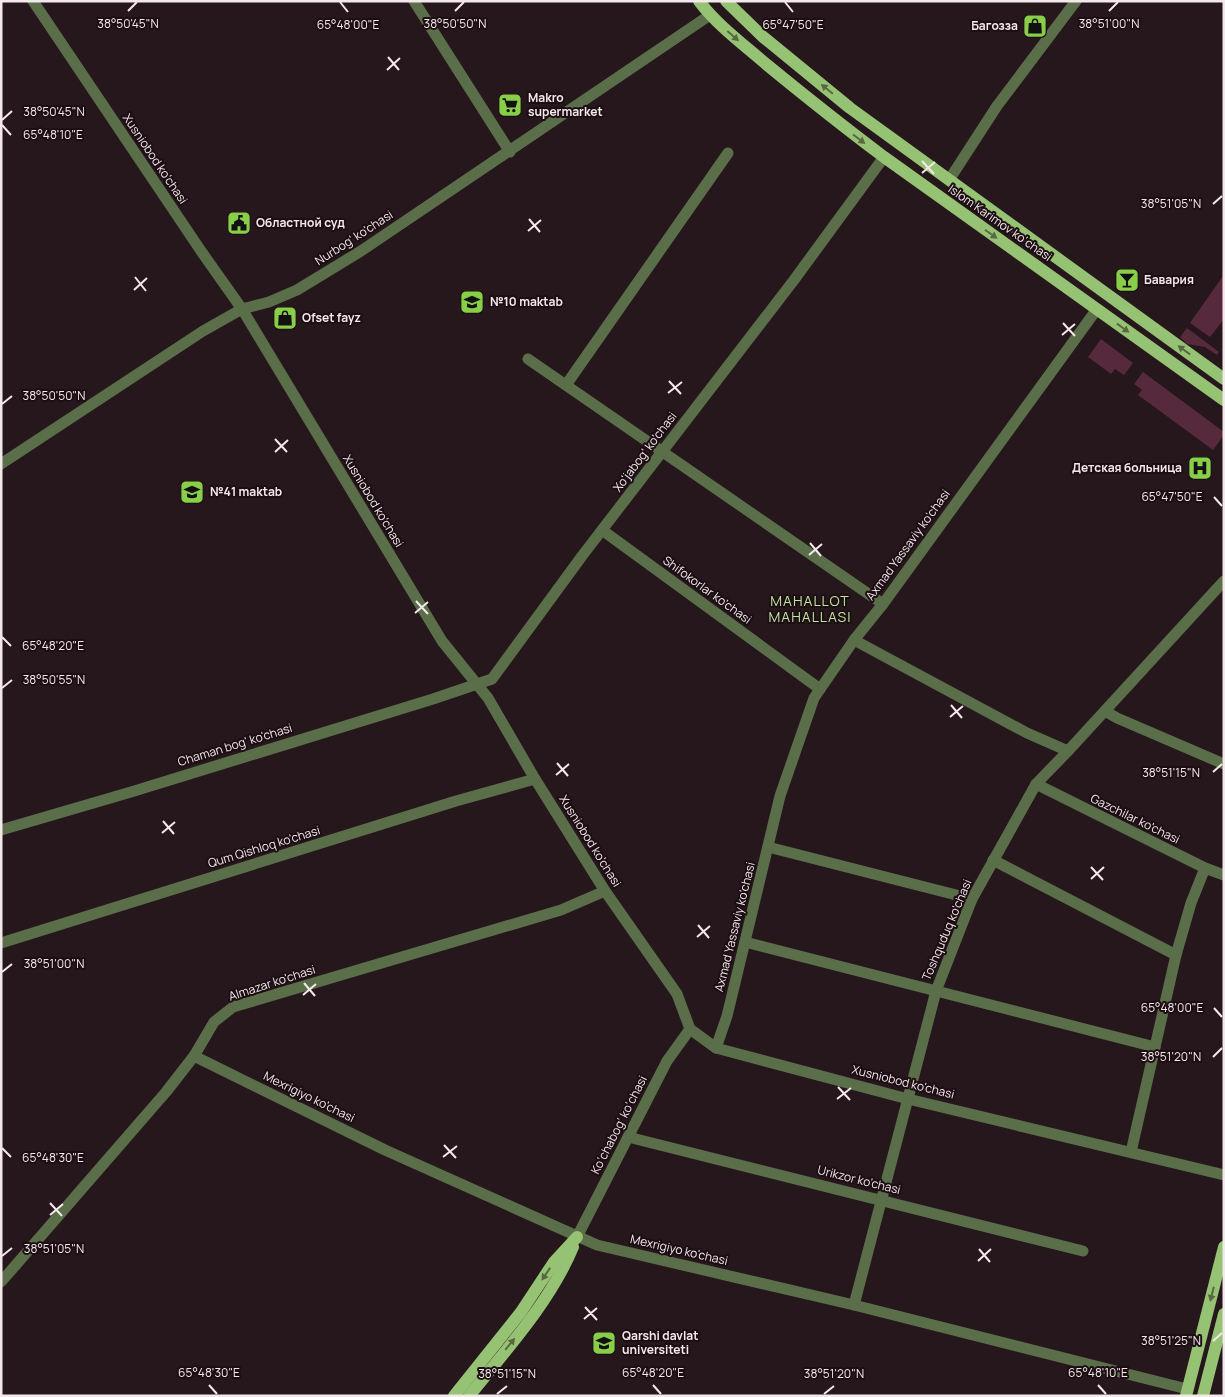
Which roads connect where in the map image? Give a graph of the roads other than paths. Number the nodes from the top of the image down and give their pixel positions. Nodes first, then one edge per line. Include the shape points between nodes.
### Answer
1 (33, 1) edge
2 (414, 1) edge
3 (699, 1) edge
4 (726, 1) edge
5 (1076, 1) edge
6 (710, 15) junction
7 (850, 108) junction
8 (838, 123) junction
9 (510, 152) junction
10 (728, 153) dead end
11 (884, 157) junction
12 (949, 180) junction
13 (1097, 309) junction
14 (242, 310) junction
15 (528, 359) dead end
16 (1224, 379) edge
17 (566, 385) junction
18 (1224, 400) edge
19 (662, 452) junction
20 (1, 464) edge
21 (602, 530) junction
22 (1224, 581) edge
23 (883, 604) junction
24 (854, 640) junction
25 (477, 684) junction
26 (820, 689) junction
27 (1105, 711) junction
28 (1068, 751) junction
29 (1224, 764) edge
30 (535, 779) junction
31 (1036, 784) junction
32 (1, 830) edge
33 (768, 848) junction
34 (993, 860) junction
35 (1205, 868) junction
36 (1224, 875) edge
37 (605, 891) junction
38 (972, 899) junction
39 (745, 942) junction
40 (1, 943) edge
41 (1176, 955) junction
42 (936, 990) junction
43 (690, 1029) junction
44 (1155, 1047) junction
45 (716, 1048) junction
46 (194, 1056) junction
47 (908, 1099) junction
48 (628, 1137) junction
49 (1131, 1152) junction
50 (1224, 1175) edge
51 (881, 1200) junction
52 (577, 1237) junction
53 (1224, 1247) edge
54 (1083, 1251) dead end
55 (1, 1282) edge
56 (854, 1305) junction
57 (1224, 1314) edge
58 (1219, 1352) edge
59 (1186, 1392) edge
60 (454, 1396) edge
61 (469, 1396) edge
62 (1203, 1396) edge

1 - 14 street, Xusniobod ko'chasi
2 - 9 street
3 - 6 main road, Islom Karimov ko‘chasi
7 -> 4 main road, Islom Karimov ko‘chasi via 762,36
5 - 12 street via 997,106
6 -> 8 main road, Islom Karimov ko‘chasi
6 - 9 street, Nurbog' ko'chasi
7 - 8 main road via 850,118
7 - 12 main road, Islom Karimov ko‘chasi
8 -> 11 main road, Islom Karimov ko‘chasi
9 - 14 street, Nurbog' ko'chasi via 297,290
10 - 17 street
11 -> 13 main road, Islom Karimov ko‘chasi
11 - 19 street, Xo'jabog' ko'chasi
16 -> 12 main road, Islom Karimov ko‘chasi
13 -> 18 main road, Islom Karimov ko‘chasi
13 - 23 street, Axmad Yassaviy ko'chasi
14 - 20 street, Nurbog' ko'chasi via 203,331
14 - 25 street, Xusniobod ko'chasi via 442,641
15 - 17 street
17 - 19 street
19 - 21 street, Xo'jabog' ko'chasi
19 - 23 street
21 - 25 street, Xo'jabog' ko'chasi via 492,679
21 - 26 street, Shifokorlar ko'chasi
22 - 27 street, Toshquduq ko'chasi
23 - 24 street, Axmad Yassaviy ko'chasi
24 - 26 street, Axmad Yassaviy ko'chasi
24 - 28 street via 1027,733
25 - 30 street, Xusniobod ko'chasi
25 - 32 street, Chaman bog' ko'chasi
26 - 33 street, Axmad Yassaviy ko'chasi via 780,796
27 - 28 street, Toshquduq ko'chasi
27 - 29 street
28 - 31 street, Toshquduq ko'chasi
30 - 37 street, Xusniobod ko'chasi
30 - 40 street, Qum Qishloq ko'chasi
31 - 34 street, Toshquduq ko'chasi
31 - 35 street, Gazchilar ko'chasi
33 - 38 street
33 - 39 street, Axmad Yassaviy ko'chasi
34 - 38 street, Toshquduq ko'chasi
34 - 41 street
35 - 36 street, Gazchilar ko'chasi
35 - 41 street
37 - 43 street, Xusniobod ko'chasi via 677,994
37 - 46 street, Almazar ko'chasi via 561,910 232,1007 214,1022
38 - 42 street, Toshquduq ko'chasi
39 - 42 street
39 - 45 street, Axmad Yassaviy ko'chasi
41 - 44 street
42 - 44 street
42 - 47 street, Toshquduq ko'chasi
43 - 45 street, Xusniobod ko'chasi
43 - 48 street, Ko‘chabog‘ ko‘chasi via 667,1061
44 - 49 street
45 - 47 street, Xusniobod ko'chasi
46 - 52 street, Mexrigiyo ko'chasi via 385,1150
46 - 55 street, Almazar ko'chasi
47 - 49 street, Xusniobod ko'chasi
47 - 51 street, Toshquduq ko'chasi
48 - 51 street, Urikzor ko'chasi
48 - 52 street, Ko‘chabog‘ ko‘chasi
49 - 50 street, Xusniobod ko'chasi
51 - 54 street, Urikzor ko'chasi
51 - 56 street, Toshquduq ko'chasi
52 - 56 street, Mexrigiyo ko'chasi via 597,1245
52 -> 60 main road, Ko‘chabog‘ ko‘chasi via 554,1262 520,1312
61 -> 52 main road, Ko‘chabog‘ ko‘chasi via 529,1321 565,1266
53 -> 59 main road
56 - 59 street, Mexrigiyo ko'chasi
57 - 58 main road
58 - 62 main road

